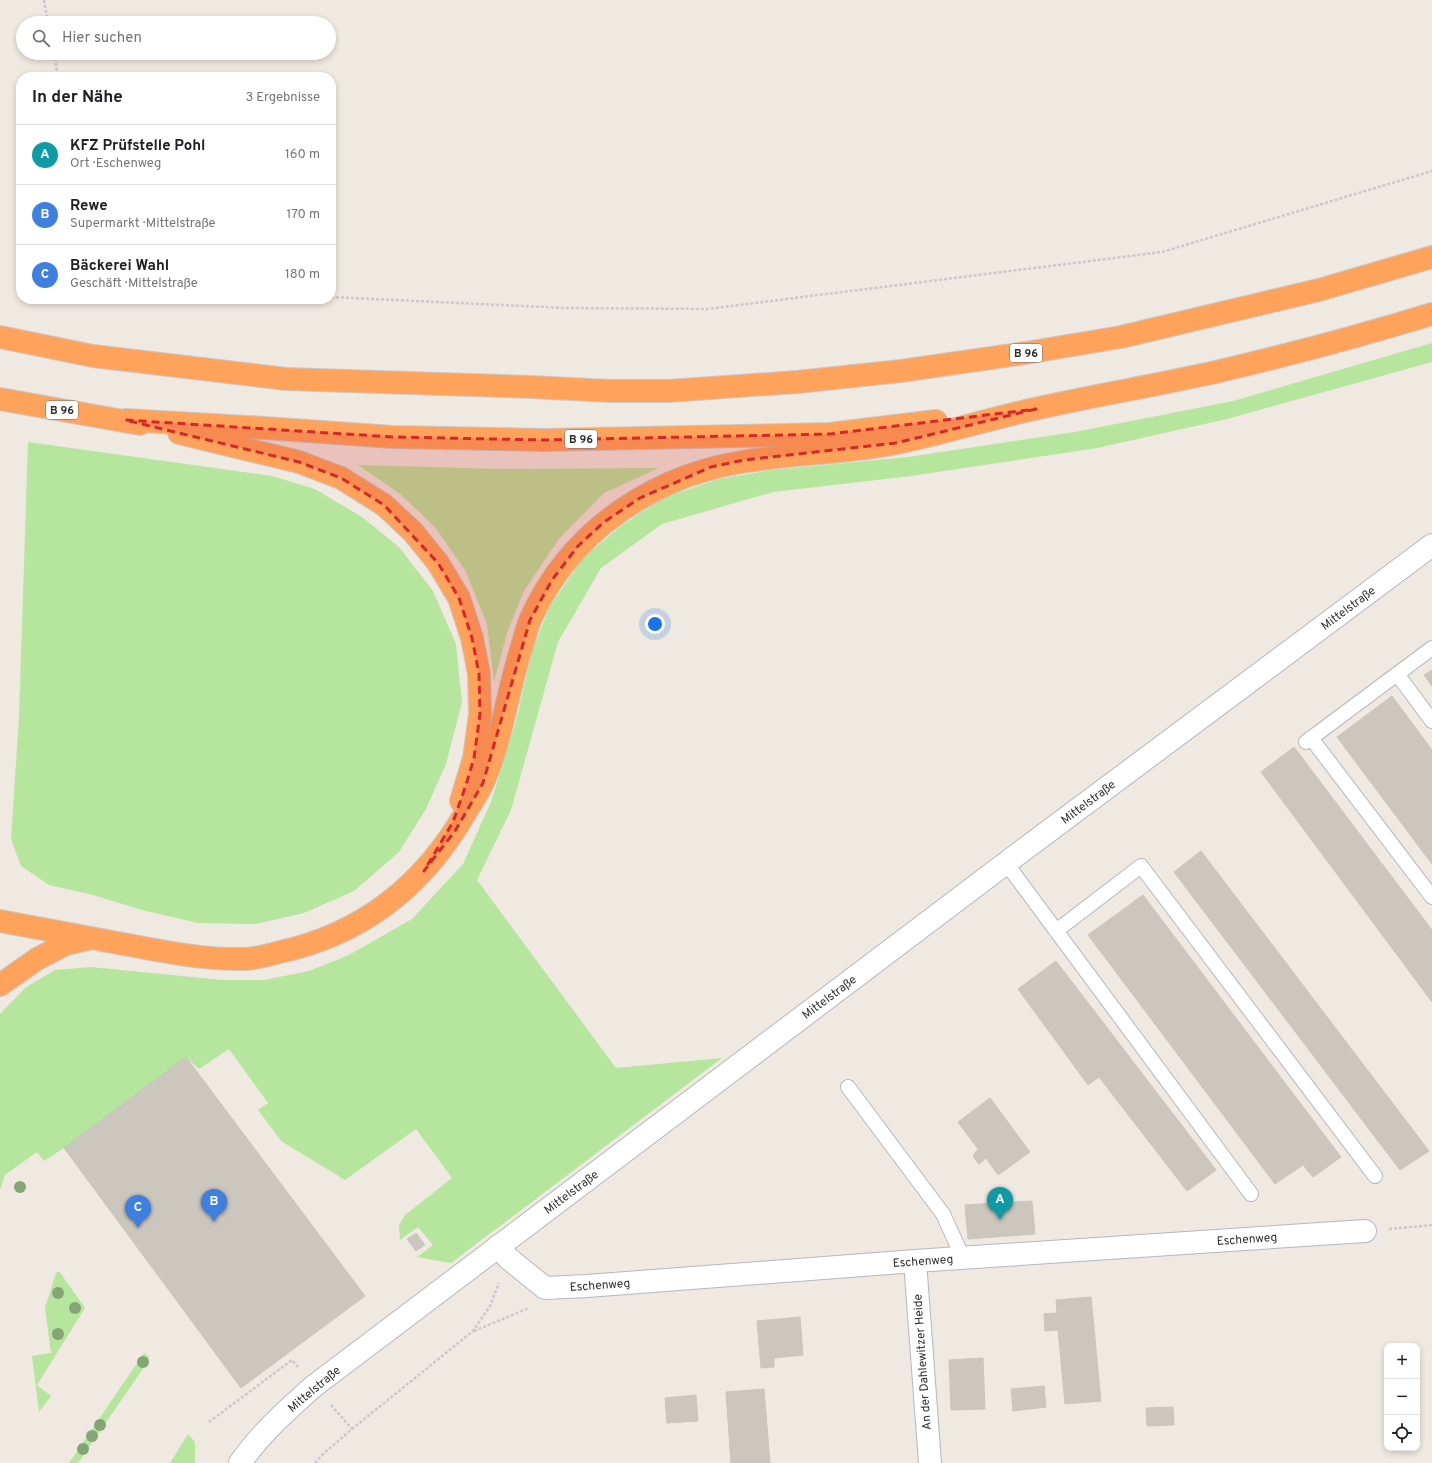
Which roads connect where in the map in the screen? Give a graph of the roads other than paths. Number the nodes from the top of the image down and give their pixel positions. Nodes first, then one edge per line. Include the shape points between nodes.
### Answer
1 (1432, 258) edge
2 (1432, 314) edge
3 (0, 337) edge
4 (0, 399) edge
5 (1036, 408) junction
6 (125, 420) junction
7 (1432, 545) edge
8 (1432, 648) edge
9 (1397, 674) junction
10 (1432, 721) edge
11 (1006, 863) junction
12 (424, 871) junction
13 (1432, 898) edge
14 (0, 921) edge
15 (1056, 931) junction
16 (91, 938) junction
17 (0, 985) edge
18 (848, 1087) dead end
19 (1375, 1176) dead end
20 (1251, 1194) dead end
21 (1365, 1232) road end
22 (503, 1252) junction
23 (963, 1258) junction
24 (915, 1261) junction
25 (240, 1463) edge
26 (930, 1463) edge

1 - 3 highway, B 96 via 1319,290 1121,337 901,372 668,391 286,379 92,356
2 - 5 highway, B 96 via 1337,343 1216,372
4 - 6 highway, B 96
5 - 6 highway, B 96 via 830,434 544,440 393,437
5 - 12 highway via 896,443 744,460 711,467 640,498 604,522 578,546 557,574 530,620 483,784 455,831
6 - 12 highway via 299,462 341,478 384,505 413,532 438,563 459,598 472,638 479,674 480,714 474,758 453,822
7 - 11 street, Mittelstraße
8 - 9 lane
9 - 10 lane
9 - 13 lane via 1309,740
11 - 15 lane
11 - 22 street, Mittelstraße
12 - 16 highway via 391,902 350,928 299,948 250,959 195,956
14 - 16 highway
15 - 19 lane via 1141,866
15 - 20 lane
16 - 17 highway via 66,944 37,959
18 - 23 lane via 943,1214
21 - 23 street, Eschenweg
22 - 24 street, Eschenweg via 545,1288
22 - 25 street, Mittelstraße via 314,1386 291,1406
23 - 24 street, Eschenweg
24 - 26 street, An der Dahlewitzer Heide

